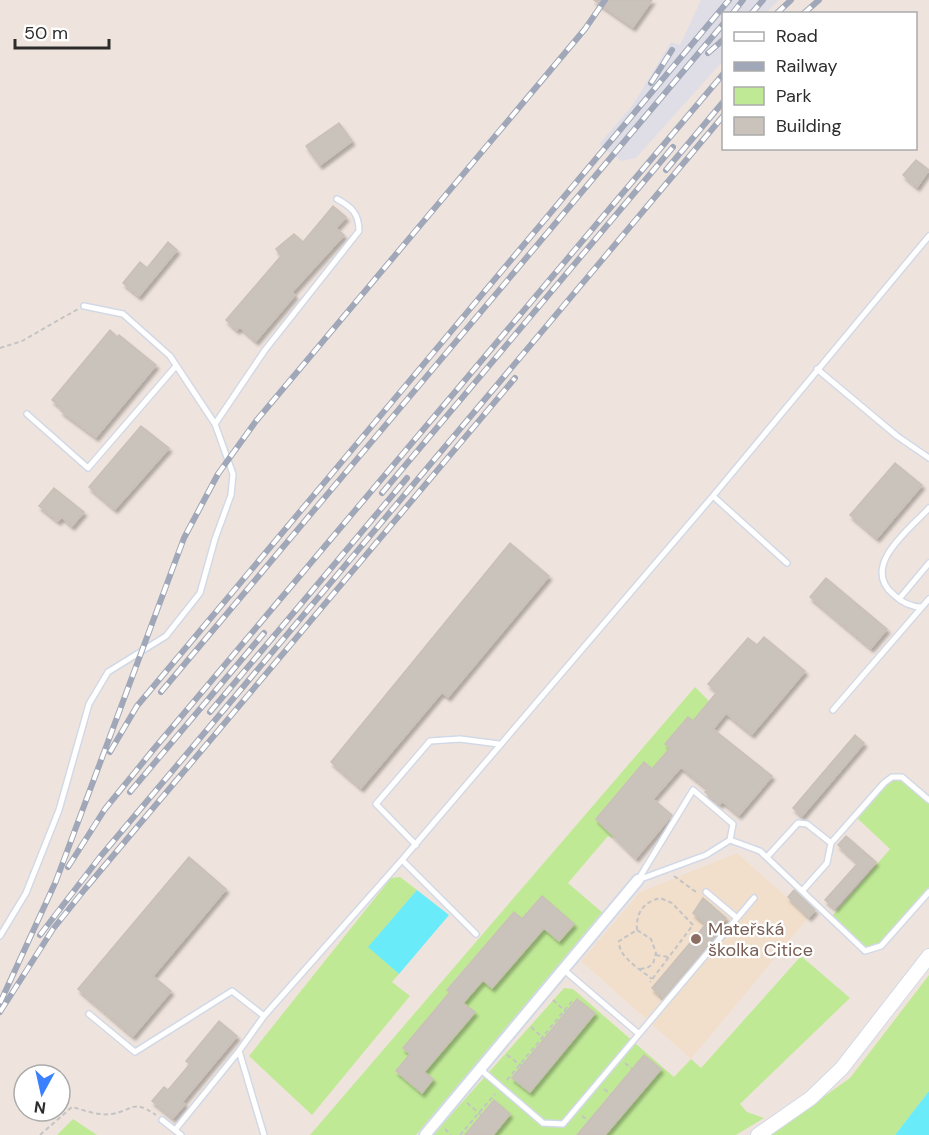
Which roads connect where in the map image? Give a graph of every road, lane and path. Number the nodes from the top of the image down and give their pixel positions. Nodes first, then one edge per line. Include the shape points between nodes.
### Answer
1 (337, 199) dead end
2 (929, 236) edge
3 (84, 306) joint
4 (0, 348) edge
5 (176, 366) junction
6 (817, 369) junction
7 (27, 414) dead end
8 (215, 424) junction
9 (929, 458) edge
10 (713, 496) junction
11 (929, 508) edge
12 (787, 563) dead end
13 (929, 563) edge
14 (929, 599) edge
15 (899, 600) junction
16 (922, 607) junction
17 (833, 710) dead end
18 (499, 744) junction
19 (929, 800) edge
20 (730, 840) junction
21 (831, 843) junction
22 (416, 845) junction
23 (767, 857) junction
24 (402, 860) junction
25 (671, 868) junction
26 (638, 880) junction
27 (803, 890) junction
28 (929, 892) edge
29 (708, 893) joint
30 (753, 898) dead end
31 (737, 918) junction
32 (637, 930) junction
33 (476, 934) dead end
34 (0, 936) edge
35 (656, 956) junction
36 (929, 956) edge
37 (669, 957) junction
38 (563, 969) junction
39 (640, 969) junction
40 (544, 992) junction
41 (574, 999) dead end
42 (565, 1012) junction
43 (89, 1014) dead end
44 (264, 1016) junction
45 (521, 1020) junction
46 (639, 1034) junction
47 (543, 1038) junction
48 (498, 1048) junction
49 (239, 1051) junction
50 (521, 1065) junction
51 (480, 1069) junction
52 (501, 1087) junction
53 (458, 1096) junction
54 (480, 1114) junction
55 (162, 1120) joint
56 (175, 1130) junction
57 (40, 1135) edge
58 (181, 1135) edge
59 (264, 1135) edge
60 (425, 1135) edge
61 (460, 1135) edge
62 (758, 1135) edge

1 - 8 lane via 359,218 359,231 265,350
2 - 6 lane
3 - 4 path via 22,341
3 - 5 lane via 123,314
5 - 7 lane via 88,468
5 - 8 lane
6 - 9 lane
6 - 10 lane
8 - 34 lane via 233,474 231,495 200,592 165,636 108,672 89,704 59,810 26,893
10 - 12 lane
10 - 18 lane
11 - 15 lane via 893,547 881,567 883,583
13 - 15 lane
14 - 16 lane
15 - 16 lane
16 - 17 lane
18 - 22 lane
18 - 22 lane via 460,739 430,741 376,804
19 - 21 lane via 902,777 892,777
20 - 23 lane
20 - 25 lane via 706,855
20 - 26 lane via 733,824 693,790
21 - 23 lane via 807,824 798,823
21 - 27 lane via 827,863
22 - 24 lane
23 - 27 lane
24 - 33 lane
24 - 44 lane
25 - 26 lane
25 - 29 path via 675,878 700,894
26 - 38 street
27 - 28 lane via 865,951 881,946
29 - 31 lane
30 - 31 lane
31 - 46 lane
32 - 35 path via 651,939
32 - 37 path via 637,917 647,902 660,898 672,903 693,925
32 - 39 path via 624,936 619,946 624,956
35 - 37 path
35 - 39 path via 653,964
36 - 62 street via 842,1068 811,1098
37 - 39 path via 651,980
38 - 40 street
38 - 46 lane
40 - 42 path
40 - 45 street
41 - 42 path
42 - 47 path
43 - 44 lane via 135,1052 232,991
44 - 49 lane
45 - 47 path
45 - 48 street
46 - 52 lane via 563,1124 543,1122
47 - 50 path
48 - 50 path
48 - 51 street
49 - 56 lane
49 - 59 lane
50 - 52 path
51 - 52 lane
51 - 53 street
52 - 54 path
53 - 54 path
53 - 60 street
54 - 61 path
55 - 56 lane
55 - 57 path via 142,1106 112,1114 72,1107
56 - 58 lane

